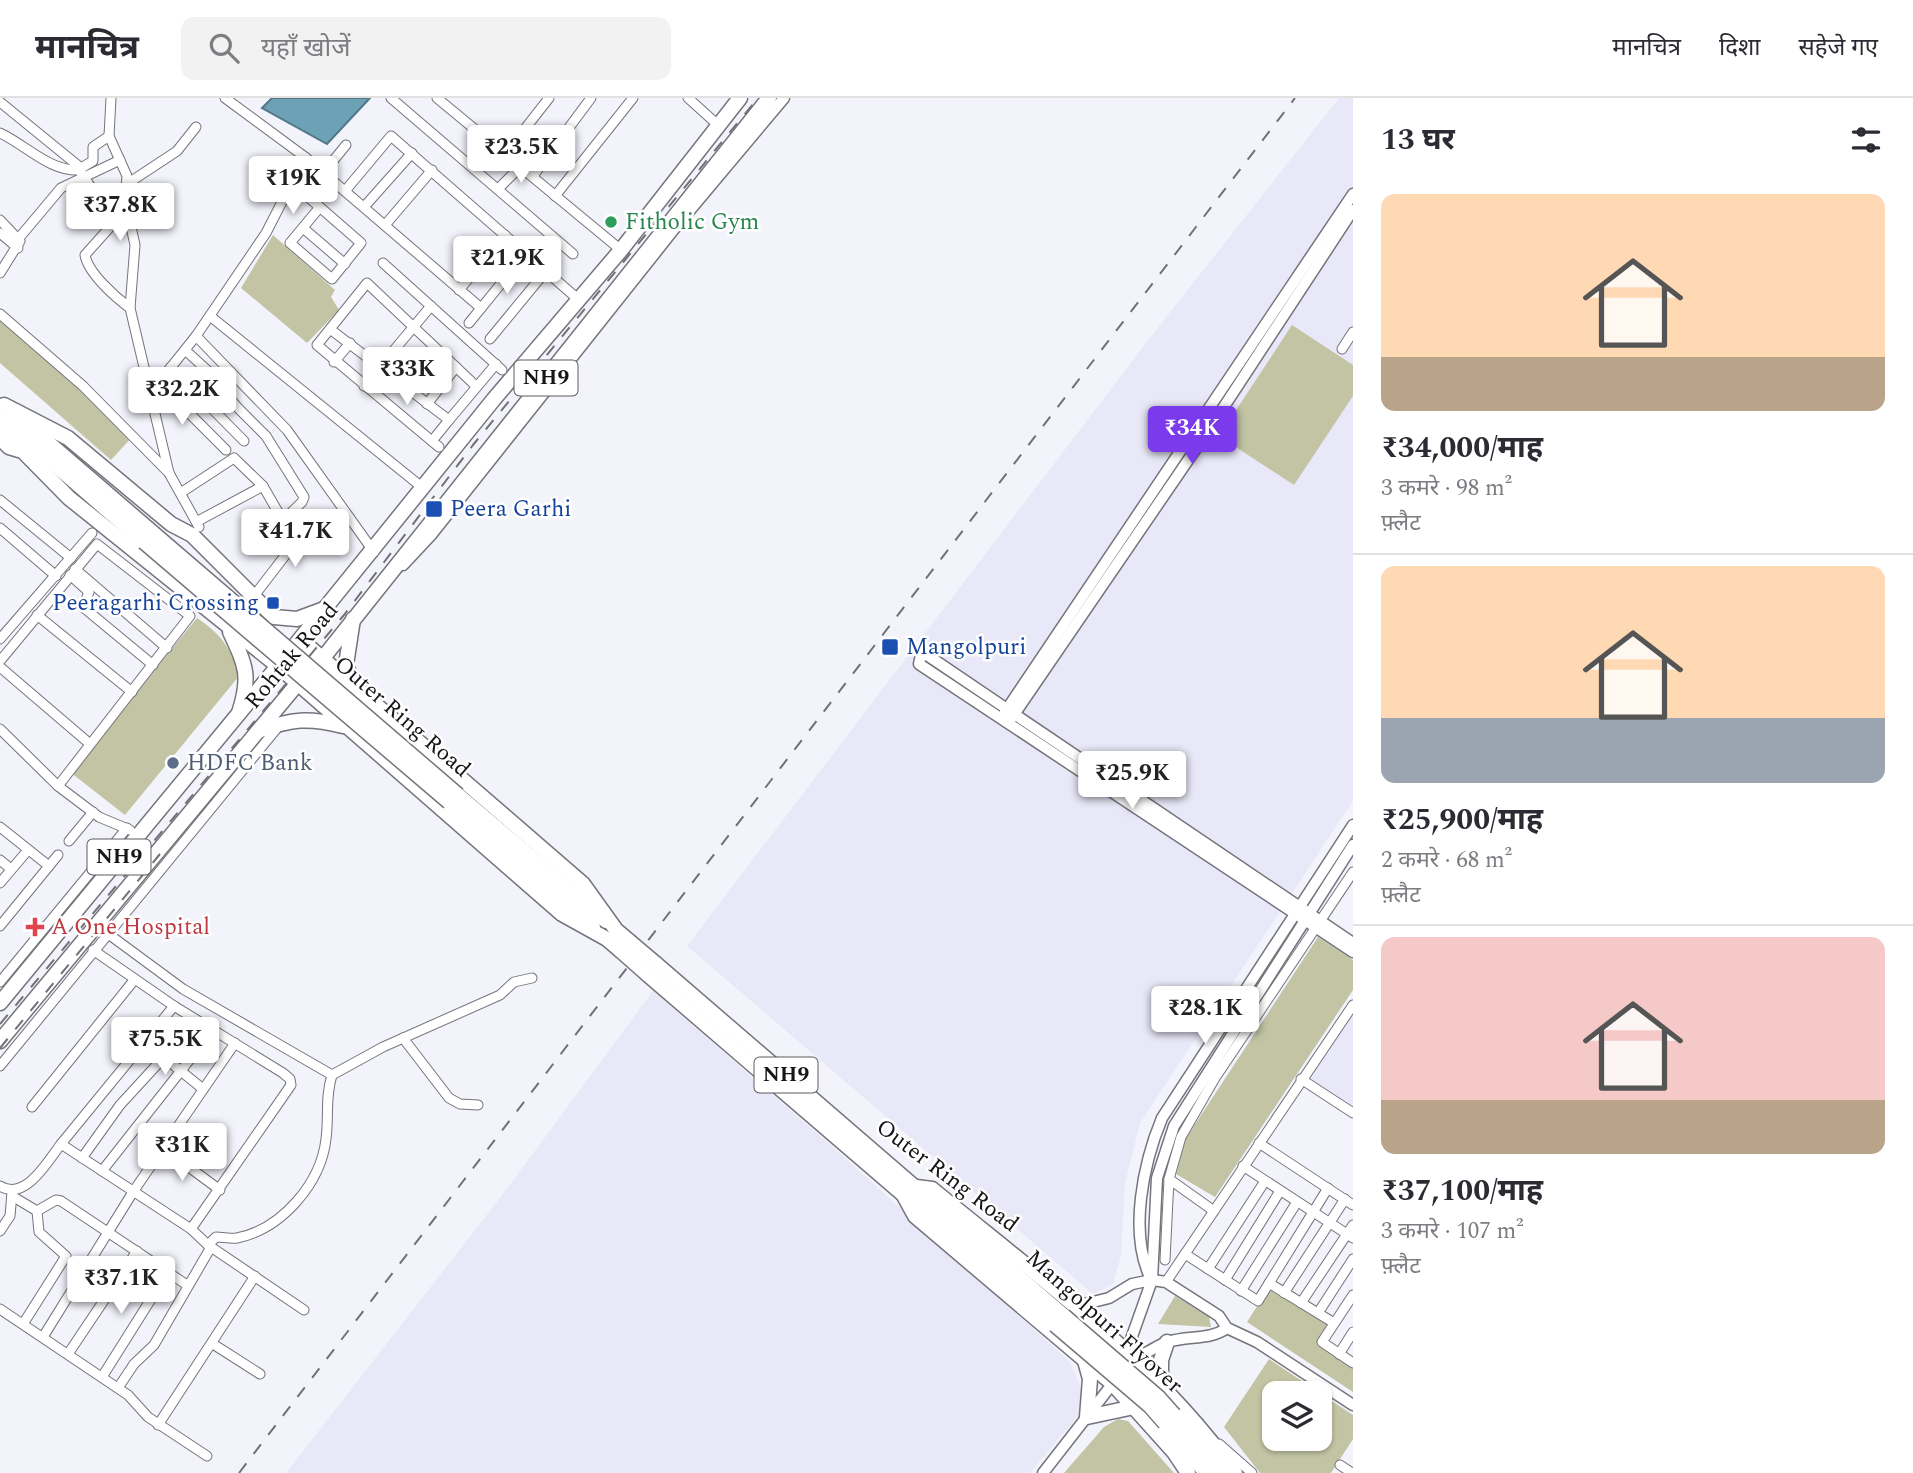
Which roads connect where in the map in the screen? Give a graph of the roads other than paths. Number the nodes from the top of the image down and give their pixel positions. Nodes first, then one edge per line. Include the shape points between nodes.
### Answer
1 (111, 98) edge
2 (225, 98) edge
3 (391, 98) edge
4 (436, 98) edge
5 (591, 98) edge
6 (633, 98) edge
7 (688, 98) edge
8 (740, 98) edge
9 (769, 98) edge
10 (784, 98) edge
11 (544, 100) edge
12 (0, 102) edge
13 (718, 125) junction
14 (196, 127) dead end
15 (0, 133) edge
16 (109, 136) junction
17 (346, 145) dead end
18 (412, 153) junction
19 (506, 153) junction
20 (305, 157) junction
21 (120, 160) junction
22 (521, 166) junction
23 (432, 170) junction
24 (81, 172) junction
25 (324, 173) junction
26 (533, 176) junction
27 (291, 182) junction
28 (127, 184) junction
29 (498, 189) junction
30 (345, 191) junction
31 (1353, 194) edge
32 (555, 196) junction
33 (126, 204) junction
34 (320, 207) junction
35 (364, 207) junction
36 (1353, 210) edge
37 (0, 220) edge
38 (385, 225) junction
39 (303, 228) junction
40 (0, 233) edge
41 (505, 234) junction
42 (19, 238) junction
43 (18, 248) junction
44 (621, 250) junction
45 (526, 253) junction
46 (573, 254) dead end
47 (383, 263) dead end
48 (345, 264) junction
49 (546, 271) junction
50 (0, 273) edge
51 (459, 290) junction
52 (579, 300) junction
53 (431, 306) junction
54 (130, 307) junction
55 (481, 308) junction
56 (0, 314) edge
57 (210, 316) junction
58 (468, 323) dead end
59 (413, 327) junction
60 (330, 328) junction
61 (1353, 332) edge
62 (196, 337) junction
63 (490, 339) dead end
64 (349, 343) junction
65 (1342, 349) dead end
66 (185, 350) junction
67 (334, 362) junction
68 (380, 367) junction
69 (456, 367) junction
70 (171, 368) junction
71 (159, 383) junction
72 (364, 386) junction
73 (476, 386) junction
74 (151, 392) junction
75 (428, 404) junction
76 (1, 408) edge
77 (449, 420) junction
78 (0, 428) edge
79 (0, 438) edge
80 (244, 441) dead end
81 (19, 450) junction
82 (226, 450) dead end
83 (169, 473) junction
84 (263, 486) junction
85 (423, 488) junction
86 (182, 492) junction
87 (0, 500) edge
88 (282, 519) junction
89 (0, 528) edge
90 (92, 533) dead end
91 (261, 542) dead end
92 (334, 549) dead end
93 (374, 552) junction
94 (71, 558) junction
95 (72, 572) junction
96 (389, 575) junction
97 (56, 576) junction
98 (254, 596) junction
99 (329, 607) junction
100 (37, 615) junction
101 (354, 618) junction
102 (227, 625) junction
103 (2, 632) edge
104 (301, 640) junction
105 (167, 648) junction
106 (323, 658) junction
107 (0, 664) edge
108 (153, 665) junction
109 (278, 666) junction
110 (298, 683) junction
111 (353, 685) junction
112 (132, 692) junction
113 (383, 711) junction
114 (239, 713) junction
115 (1008, 716) junction
116 (282, 723) junction
117 (348, 727) junction
118 (0, 729) edge
119 (258, 731) junction
120 (361, 738) junction
121 (90, 744) junction
122 (58, 786) junction
123 (93, 813) junction
124 (1353, 825) edge
125 (0, 827) edge
126 (132, 832) junction
127 (179, 836) junction
128 (69, 841) dead end
129 (1353, 845) edge
130 (28, 850) junction
131 (58, 855) dead end
132 (0, 860) edge
133 (49, 866) junction
134 (11, 869) junction
135 (1353, 872) edge
136 (0, 883) edge
137 (1303, 913) junction
138 (1319, 923) junction
139 (0, 926) edge
140 (107, 933) junction
141 (611, 934) junction
142 (1353, 943) edge
143 (93, 950) junction
144 (1353, 952) edge
145 (651, 969) junction
146 (532, 978) dead end
147 (135, 979) junction
148 (0, 982) edge
149 (0, 1003) edge
150 (1353, 1005) edge
151 (174, 1006) junction
152 (213, 1030) junction
153 (403, 1038) junction
154 (0, 1041) edge
155 (145, 1042) junction
156 (235, 1043) junction
157 (164, 1056) junction
158 (0, 1066) edge
159 (180, 1070) junction
160 (332, 1075) junction
161 (1301, 1079) junction
162 (203, 1089) junction
163 (478, 1105) dead end
164 (32, 1107) dead end
165 (1353, 1113) edge
166 (1259, 1143) junction
167 (61, 1144) junction
168 (163, 1148) junction
169 (82, 1158) junction
170 (1243, 1166) junction
171 (102, 1171) junction
172 (1169, 1179) junction
173 (1265, 1181) junction
174 (0, 1186) edge
175 (916, 1187) junction
176 (1328, 1188) junction
177 (220, 1190) junction
178 (1280, 1191) junction
179 (133, 1192) junction
180 (12, 1193) junction
181 (902, 1194) junction
182 (1297, 1202) junction
183 (1349, 1202) edge
184 (37, 1211) junction
185 (1214, 1211) junction
186 (1313, 1212) junction
187 (935, 1213) junction
188 (1330, 1223) junction
189 (1353, 1225) edge
190 (191, 1229) junction
191 (0, 1231) edge
192 (108, 1232) junction
193 (1350, 1236) edge
194 (210, 1246) junction
195 (136, 1251) junction
196 (1185, 1254) junction
197 (1353, 1259) edge
198 (1164, 1260) dead end
199 (1208, 1269) junction
200 (168, 1272) junction
201 (255, 1276) junction
202 (1152, 1280) junction
203 (1225, 1280) junction
204 (1166, 1282) junction
205 (1269, 1283) junction
206 (187, 1285) junction
207 (1241, 1291) junction
208 (1284, 1293) junction
209 (1353, 1295) edge
210 (1064, 1297) junction
211 (1301, 1303) junction
212 (0, 1309) edge
213 (304, 1310) dead end
214 (1318, 1314) junction
215 (23, 1324) junction
216 (1334, 1324) junction
217 (1227, 1328) junction
218 (1353, 1332) edge
219 (1052, 1333) junction
220 (43, 1337) junction
221 (1167, 1342) junction
222 (213, 1344) junction
223 (68, 1354) junction
224 (1339, 1354) junction
225 (1132, 1355) junction
226 (1085, 1361) junction
227 (1353, 1363) edge
228 (260, 1374) dead end
229 (102, 1377) junction
230 (1113, 1384) junction
231 (1161, 1384) junction
232 (118, 1388) junction
233 (1353, 1405) edge
234 (1134, 1407) junction
235 (1087, 1417) junction
236 (158, 1425) junction
237 (1207, 1434) junction
238 (207, 1456) dead end
239 (1340, 1465) dead end
240 (1043, 1473) edge
241 (1188, 1473) edge
242 (1206, 1473) edge
243 (1221, 1473) edge
244 (1235, 1473) edge
245 (1252, 1473) edge
246 (1352, 1473) edge

1 - 16 street
2 - 20 street
3 - 29 street
4 - 19 street
5 - 26 street
6 - 32 street
7 - 13 street
8 - 13 main road, Rohtak Road / NH9
9 - 96 main road, Rohtak Road / NH9
10 - 96 street via 416,553
11 - 19 street
12 - 24 street
13 - 44 main road, Rohtak Road / NH9
14 - 28 street via 177,151
15 - 24 street via 47,161
16 - 21 street
16 - 24 street via 93,147 93,161
17 - 25 street
18 - 23 street
18 - 30 street via 387,137
18 - 35 street
19 - 22 street
20 - 25 street
20 - 27 street
21 - 24 street
21 - 28 street
22 - 26 street
22 - 29 street
23 - 38 street
23 - 41 street
24 - 33 street via 105,207
24 - 42 street via 57,192
25 - 30 street
26 - 32 street
27 - 34 street
27 - 57 street via 265,233
28 - 33 street
29 - 46 street
30 - 35 street
31 - 115 street
32 - 44 street
33 - 54 street via 136,256
33 - 54 street via 85,255 117,298
34 - 39 street
34 - 48 street via 361,243
35 - 38 street
36 - 115 street via 1208,431
37 - 42 street
38 - 51 street
39 - 48 street
39 - 48 street via 290,243 300,252 332,279
40 - 43 street
41 - 45 street
41 - 51 street
42 - 43 street
43 - 50 street
44 - 52 main road, Rohtak Road / NH9
45 - 49 street
45 - 55 street
47 - 53 street
49 - 52 street
49 - 63 street
51 - 55 street
52 - 85 main road, Rohtak Road / NH9
53 - 59 street
53 - 73 street via 499,367
54 - 74 street
55 - 58 street
56 - 83 street via 83,386
57 - 62 street
57 - 85 street
59 - 60 street via 367,283
59 - 68 street
59 - 69 street
60 - 64 street
60 - 67 street via 316,346
61 - 65 street
62 - 66 street
62 - 93 street via 287,430
64 - 67 street
64 - 68 street
66 - 70 street
66 - 88 street via 266,436 304,497
67 - 72 street
68 - 72 street
68 - 75 street
69 - 73 street
69 - 75 street
70 - 71 street
70 - 80 street
71 - 74 street
71 - 82 street
72 - 77 street via 436,444
73 - 77 street
74 - 83 street
75 - 77 street
76 - 98 main road via 68,438 171,524 192,535
76 - 141 main road, Outer Ring Road, bridge
78 - 81 main road
79 - 81 main road
81 - 102 main road, Outer Ring Road via 69,498
83 - 86 street
84 - 86 street via 234,458
84 - 86 street via 199,524
84 - 88 street
85 - 93 main road, Rohtak Road / NH9
87 - 94 street
88 - 91 street
89 - 97 street
90 - 94 street
92 - 98 street via 307,527
93 - 99 main road, Rohtak Road / NH9
94 - 97 street
95 - 100 street
95 - 105 street
95 - 105 street via 95,545 102,544 189,615 190,620
95 - 108 street via 89,592 83,607
96 - 101 main road, Rohtak Road / NH9
97 - 103 street
98 - 99 main road via 274,617 297,619
99 - 104 main road, Rohtak Road / NH9
100 - 107 street
100 - 112 street
101 - 106 main road, Rohtak Road / NH9
101 - 111 main road via 346,665
102 - 109 main road, Outer Ring Road
102 - 114 main road via 248,683
104 - 106 main road, Outer Ring Road
104 - 109 main road, Rohtak Road / NH9
105 - 108 street
106 - 110 main road, Rohtak Road / NH9
106 - 111 main road, Outer Ring Road
107 - 121 street
108 - 112 street
109 - 110 main road, Outer Ring Road
109 - 114 main road, Rohtak Road / NH9
110 - 117 main road, Outer Ring Road
110 - 119 main road, Rohtak Road / NH9
111 - 113 main road, Outer Ring Road
112 - 121 street
113 - 120 main road
113 - 141 main road, Outer Ring Road via 583,884
114 - 126 main road, Rohtak Road / NH9
115 - 115 street via 919,664 921,655 927,654
115 - 137 street
116 - 117 main road via 312,718
116 - 119 main road
116 - 127 street
117 - 120 main road, Outer Ring Road
118 - 122 street
119 - 127 main road, Rohtak Road / NH9
120 - 141 main road, Outer Ring Road via 562,914
121 - 122 street
122 - 123 street
123 - 126 street
123 - 128 street
124 - 137 street
125 - 130 street
126 - 148 street
126 - 149 main road, Rohtak Road / NH9
127 - 140 street
127 - 154 main road, Rohtak Road / NH9
129 - 137 street
130 - 133 street
130 - 134 street
131 - 133 street
132 - 134 street
133 - 139 street
134 - 136 street
135 - 138 street
137 - 138 street
137 - 202 street via 1170,1136 1157,1178
138 - 142 street
138 - 144 street
138 - 172 street via 1215,1078 1181,1137
140 - 143 street
140 - 160 street via 183,989
141 - 145 main road, Outer Ring Road, bridge
143 - 147 street
143 - 158 street
145 - 175 main road, Outer Ring Road / NH9
145 - 181 main road, Outer Ring Road
146 - 153 street via 514,982 500,995
147 - 151 street
147 - 164 street
150 - 161 street
151 - 152 street
151 - 155 street
152 - 156 street
152 - 159 street
153 - 160 street
153 - 163 street via 449,1098
155 - 157 street
155 - 167 street
156 - 162 street
156 - 177 street via 288,1076 291,1085
157 - 159 street
157 - 169 street via 120,1105
159 - 162 street
159 - 171 street
160 - 194 street via 326,1099 324,1153 302,1195 260,1228 236,1238 216,1237
161 - 165 street
161 - 166 street
162 - 168 street
166 - 170 street
166 - 176 street
167 - 169 street
167 - 180 street via 32,1179
168 - 177 street
168 - 179 street
169 - 171 street
170 - 173 street
170 - 185 street
171 - 179 street
172 - 185 street
172 - 198 street
173 - 178 street
173 - 199 street
174 - 180 street
175 - 187 main road, Mangolpuri Flyover / NH9
175 - 210 main road, Outer Ring Road via 932,1189
176 - 183 street
176 - 186 street
177 - 190 street
178 - 182 street
178 - 203 street
179 - 190 street
179 - 192 street
180 - 184 street
180 - 191 street via 9,1216
181 - 187 main road, Mangolpuri Flyover
181 - 219 main road via 915,1216
182 - 186 street
182 - 207 street
183 - 188 street
184 - 192 street via 56,1200
184 - 215 street via 39,1232 66,1256
185 - 196 street
186 - 188 street
186 - 205 street
187 - 242 main road, Mangolpuri Flyover, bridge via 1150,1406
187 - 243 main road, Mangolpuri Flyover / NH9, bridge via 1158,1397
188 - 193 street
188 - 208 street
189 - 193 street
190 - 194 street
192 - 195 street
192 - 220 street
193 - 211 street
194 - 201 street
194 - 206 street
195 - 200 street
195 - 223 street
196 - 199 street
196 - 204 street
197 - 214 street
199 - 203 street
200 - 206 street
200 - 229 street
201 - 213 street
201 - 222 street
202 - 204 street
202 - 210 street via 1085,1304
202 - 225 street via 1130,1342
203 - 207 street
204 - 217 street via 1219,1316
205 - 207 street via 1258,1301
205 - 208 street
206 - 232 street via 154,1345
208 - 211 street
209 - 216 street
210 - 219 main road via 1076,1324 1067,1332
210 - 225 main road, Outer Ring Road
211 - 214 street
212 - 215 street
214 - 216 street
215 - 220 street
216 - 224 street via 1322,1342
217 - 221 street via 1216,1336
217 - 233 street via 1258,1342
218 - 224 street
219 - 226 main road
220 - 223 street
221 - 225 street via 1142,1356
221 - 231 main road
222 - 228 street
222 - 236 street
223 - 229 street
224 - 227 street
225 - 230 street
225 - 231 main road, Outer Ring Road
226 - 230 main road
226 - 235 main road via 1090,1378
229 - 232 street
230 - 234 main road
230 - 235 street
231 - 237 main road, Outer Ring Road
232 - 236 street
234 - 235 main road
234 - 241 main road
235 - 240 street
236 - 238 street
237 - 244 main road, Outer Ring Road
237 - 245 street
239 - 246 street

